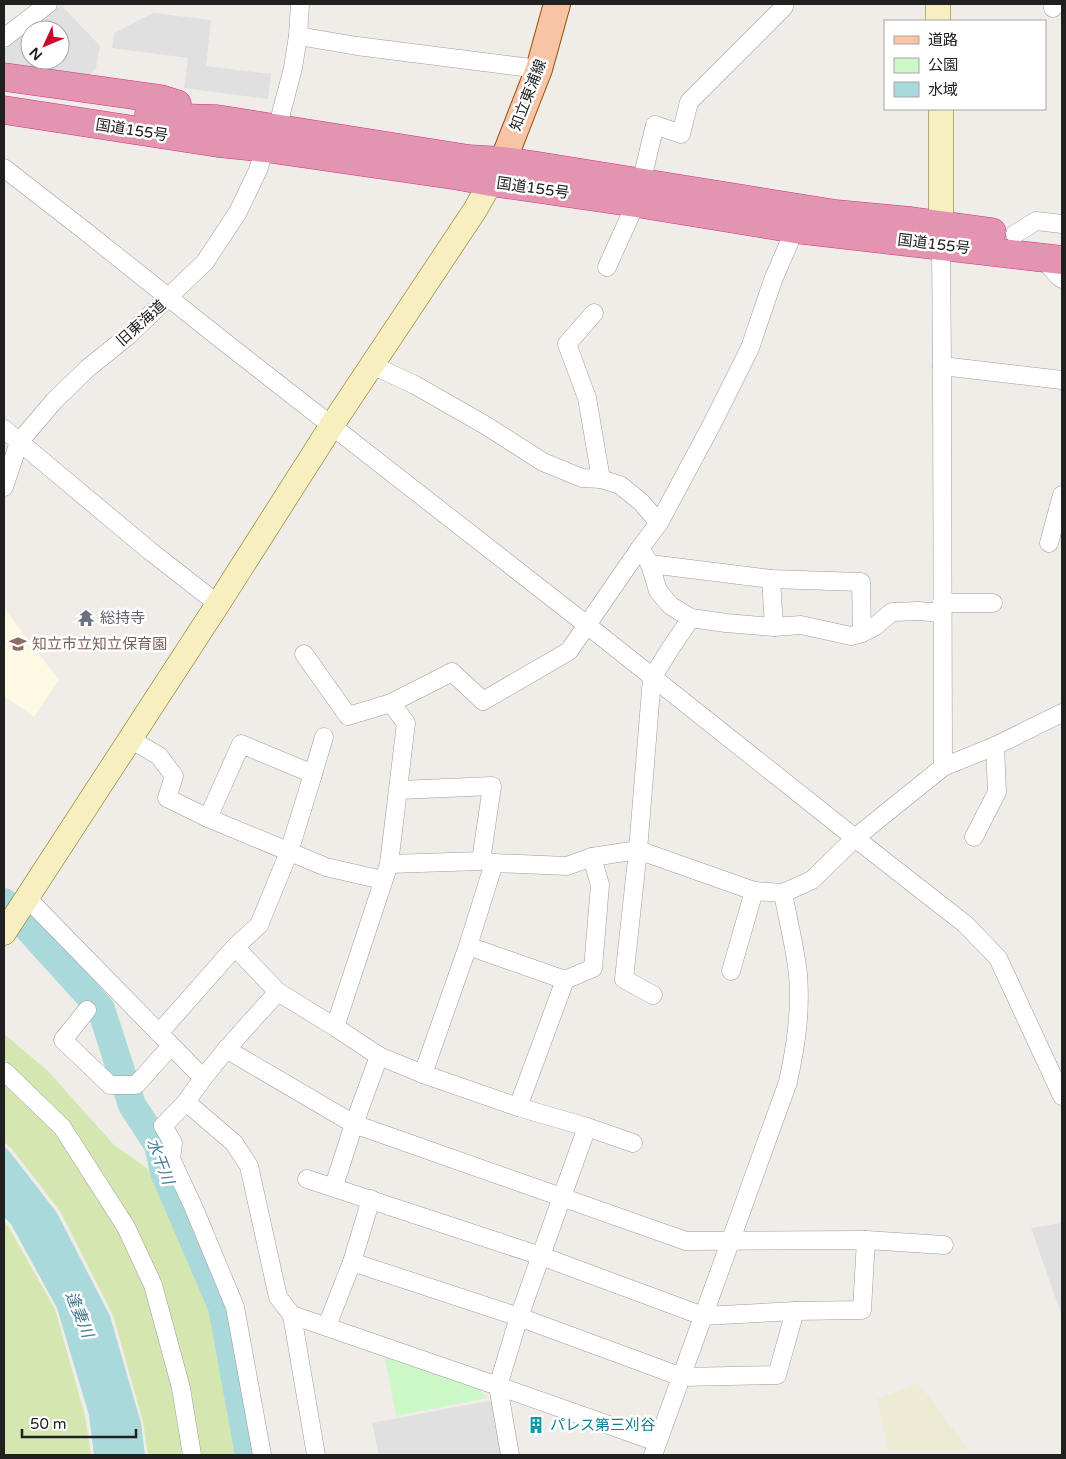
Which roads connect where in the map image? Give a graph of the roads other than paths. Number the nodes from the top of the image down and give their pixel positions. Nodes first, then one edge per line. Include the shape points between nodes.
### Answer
1 (48, 4) edge
2 (300, 4) edge
3 (557, 4) edge
4 (784, 4) edge
5 (938, 4) edge
6 (29, 12) edge
7 (938, 20) edge
8 (298, 36) junction
9 (4, 38) edge
10 (539, 69) junction
11 (4, 77) edge
12 (4, 94) edge
13 (4, 110) edge
14 (941, 110) edge
15 (4, 128) edge
16 (218, 131) junction
17 (271, 138) junction
18 (4, 168) edge
19 (497, 172) junction
20 (639, 193) junction
21 (1062, 224) edge
22 (795, 228) junction
23 (1015, 234) junction
24 (941, 235) junction
25 (1055, 253) edge
26 (607, 267) dead end
27 (1062, 280) edge
28 (169, 298) junction
29 (594, 313) dead end
30 (372, 365) junction
31 (942, 366) junction
32 (1062, 380) edge
33 (332, 425) junction
34 (4, 429) edge
35 (19, 442) junction
36 (601, 478) junction
37 (4, 488) edge
38 (1062, 495) edge
39 (659, 523) junction
40 (1049, 543) dead end
41 (640, 548) junction
42 (650, 564) junction
43 (771, 579) junction
44 (993, 603) dead end
45 (218, 604) junction
46 (942, 608) junction
47 (692, 618) junction
48 (587, 625) junction
49 (774, 627) junction
50 (862, 633) junction
51 (304, 654) dead end
52 (652, 678) junction
53 (391, 703) junction
54 (1062, 713) edge
55 (324, 737) dead end
56 (130, 739) junction
57 (995, 746) junction
58 (943, 767) junction
59 (313, 774) junction
60 (399, 790) junction
61 (208, 818) junction
62 (974, 837) dead end
63 (855, 838) junction
64 (638, 850) junction
65 (289, 852) junction
66 (592, 857) junction
67 (487, 862) junction
68 (386, 872) junction
69 (754, 891) junction
70 (783, 893) junction
71 (27, 898) junction
72 (4, 933) edge
73 (468, 946) junction
74 (235, 947) junction
75 (730, 971) dead end
76 (565, 980) junction
77 (278, 992) junction
78 (653, 995) dead end
79 (87, 1010) dead end
80 (335, 1027) junction
81 (165, 1039) junction
82 (226, 1049) junction
83 (379, 1056) junction
84 (4, 1071) edge
85 (422, 1074) junction
86 (203, 1078) junction
87 (1062, 1096) edge
88 (186, 1102) junction
89 (518, 1107) junction
90 (354, 1124) junction
91 (587, 1127) junction
92 (633, 1143) dead end
93 (307, 1178) dead end
94 (334, 1186) junction
95 (563, 1197) junction
96 (371, 1200) junction
97 (730, 1240) junction
98 (866, 1240) junction
99 (944, 1245) dead end
100 (541, 1256) junction
101 (352, 1262) junction
102 (796, 1311) junction
103 (292, 1315) junction
104 (703, 1316) junction
105 (519, 1317) junction
106 (327, 1326) junction
107 (682, 1377) junction
108 (498, 1386) junction
109 (655, 1449) edge
110 (192, 1455) edge
111 (262, 1455) edge
112 (316, 1455) edge
113 (510, 1455) edge

1 - 6 street
2 - 8 street, 旧東海道
3 - 10 main road, 知立東浦線
4 - 20 street via 784,8 689,102 681,134 655,125
5 - 7 street
6 - 9 street
8 - 10 street
8 - 17 street, 旧東海道 via 292,73
10 - 19 main road, 知立東浦線
11 - 16 highway via 161,99
12 - 16 highway, 国道155号 via 183,118
13 - 16 highway, 国道155号
14 - 24 street
15 - 16 highway via 159,148 186,148
16 - 17 highway, 国道155号
17 - 19 highway, 国道155号 via 459,176
17 - 28 street, 旧東海道 via 238,212 204,262
18 - 28 street
19 - 20 highway, 国道155号
19 - 30 street
20 - 22 highway, 国道155号
20 - 24 highway, 国道155号 via 836,214
20 - 26 street
21 - 23 street via 1036,221
22 - 24 highway, 国道155号
22 - 39 street via 772,280 750,348
23 - 24 highway, 国道155号
23 - 25 highway, 国道155号
24 - 25 highway, 国道155号
24 - 31 street
25 - 27 street
28 - 33 street
28 - 35 street, 旧東海道 via 88,368
29 - 36 street via 567,344 587,398
30 - 33 street
30 - 36 street via 485,425 543,462 582,478
31 - 32 street
31 - 46 street
33 - 45 street
33 - 48 street
34 - 35 street
35 - 37 street, 旧東海道
35 - 45 street
36 - 39 street via 620,485
38 - 40 street
39 - 41 street
41 - 42 street
41 - 48 street
42 - 43 street
42 - 47 street via 658,591 671,606
43 - 49 street
43 - 50 street via 861,582
44 - 46 street
45 - 56 street
46 - 50 street via 892,612
46 - 58 street
47 - 49 street
47 - 52 street
48 - 52 street
48 - 53 street via 568,651 483,701 452,672
49 - 50 street via 801,625 851,636
51 - 53 street via 348,716
52 - 63 street
52 - 64 street
53 - 60 street via 406,722
54 - 57 street
55 - 59 street
56 - 61 street via 159,756 174,776 167,798
56 - 71 street
57 - 58 street
57 - 62 street via 997,792
58 - 63 street
59 - 61 street via 241,744
59 - 65 street
60 - 67 street via 492,786
60 - 68 street
61 - 65 street
63 - 70 street via 812,880
63 - 87 street via 965,924 998,958
64 - 66 street
64 - 69 street
64 - 78 street via 624,979
65 - 68 street via 326,867
65 - 74 street via 259,925
66 - 67 street via 567,866
66 - 76 street via 600,885 593,968
67 - 68 street
67 - 73 street
68 - 80 street
69 - 70 street
69 - 75 street
70 - 97 street via 798,974 796,1045 788,1082
71 - 72 street
71 - 81 street
73 - 76 street
73 - 85 street
74 - 77 street
74 - 81 street
76 - 89 street
77 - 80 street
77 - 82 street
79 - 81 street via 63,1040 110,1085 136,1086
80 - 83 street
81 - 86 street
82 - 86 street
82 - 90 street
83 - 85 street
83 - 90 street
84 - 110 street via 62,1127 126,1226 153,1285 181,1388
85 - 89 street
86 - 88 street
88 - 103 street via 234,1143 249,1166 278,1297
88 - 111 street via 162,1126 172,1143 171,1159 235,1307
89 - 91 street
90 - 94 street
90 - 95 street
91 - 92 street
91 - 95 street
93 - 94 street
94 - 96 street
95 - 97 street via 686,1241
95 - 100 street
96 - 100 street
96 - 101 street
97 - 98 street
97 - 104 street
98 - 99 street
98 - 102 street via 862,1310
100 - 104 street
100 - 105 street
101 - 105 street
101 - 106 street
102 - 104 street
102 - 107 street via 776,1375
103 - 106 street
103 - 112 street
104 - 107 street
105 - 107 street
105 - 108 street
106 - 108 street
107 - 109 street
108 - 109 street
108 - 113 street

